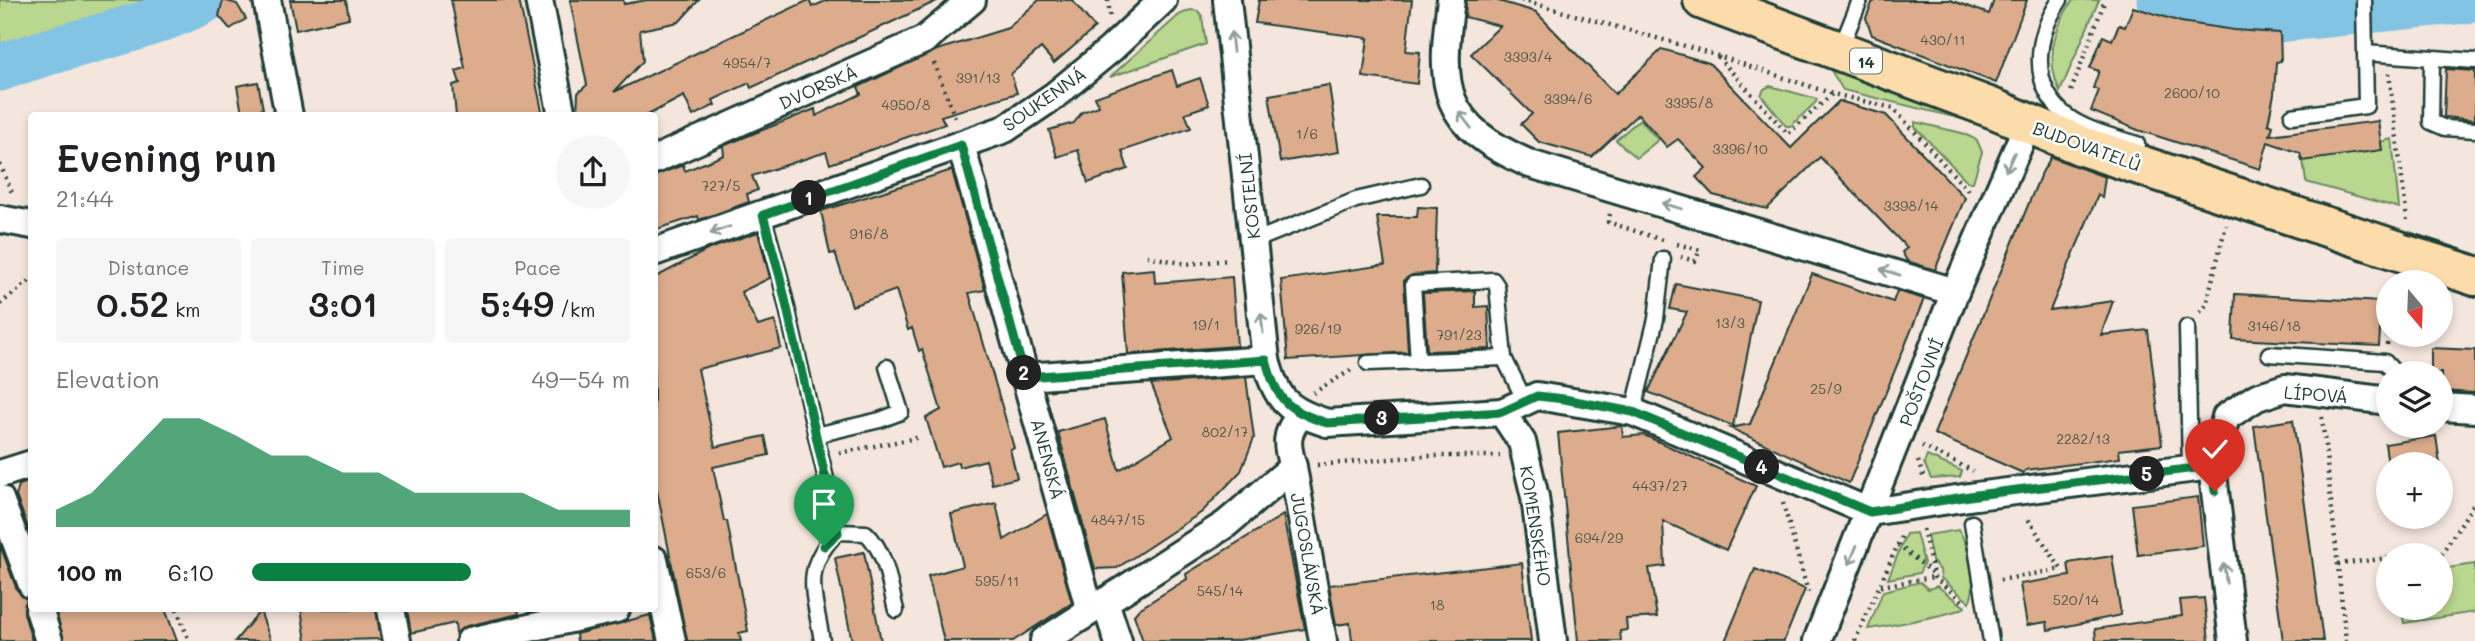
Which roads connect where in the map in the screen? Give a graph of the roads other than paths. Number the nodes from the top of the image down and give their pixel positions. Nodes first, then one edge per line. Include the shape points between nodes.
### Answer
1 (267, 0) edge
2 (538, 0) edge
3 (972, 0) edge
4 (1163, 0) edge
5 (1227, 0) edge
6 (1451, 0) edge
7 (1703, 0) edge
8 (1860, 0) edge
9 (2060, 0) edge
10 (2364, 0) edge
11 (1840, 50) junction
12 (2365, 53) junction
13 (2432, 58) junction
14 (2475, 61) edge
15 (288, 112) edge
16 (561, 112) edge
17 (2292, 116) dead end
18 (2028, 124) junction
19 (2475, 130) edge
20 (960, 135) junction
21 (2141, 152) junction
22 (658, 158) edge
23 (1421, 185) dead end
24 (763, 215) junction
25 (1255, 250) junction
26 (658, 251) edge
27 (1663, 259) dead end
28 (2475, 276) edge
29 (1955, 292) junction
30 (2187, 327) road end
31 (2269, 354) dead end
32 (1504, 358) junction
33 (1266, 360) junction
34 (2376, 361) edge
35 (1418, 362) junction
36 (1368, 363) road end
37 (887, 367) dead end
38 (1025, 377) junction
39 (2376, 399) edge
40 (1513, 405) junction
41 (2453, 408) edge
42 (2475, 410) edge
43 (1633, 412) junction
44 (1300, 415) junction
45 (816, 435) junction
46 (28, 465) edge
47 (1293, 467) junction
48 (2201, 467) junction
49 (0, 474) edge
50 (0, 499) edge
51 (1870, 512) junction
52 (1972, 523) road end
53 (838, 533) junction
54 (28, 573) edge
55 (659, 600) edge
56 (1097, 607) junction
57 (896, 610) dead end
58 (40, 612) edge
59 (392, 612) edge
60 (602, 612) edge
61 (49, 641) edge
62 (397, 641) edge
63 (470, 641) edge
64 (672, 641) edge
65 (822, 641) edge
66 (1044, 641) edge
67 (1118, 641) edge
68 (1323, 641) edge
69 (1553, 641) edge
70 (1817, 641) edge
71 (1991, 641) edge
72 (2233, 641) edge

1 - 15 street
2 - 16 street
3 - 22 street, DVORSKÁ via 924,40
4 - 20 street, SOUKENNÁ via 1054,96 1005,129
25 -> 5 street, KOSTELNÍ
29 -> 6 street via 1530,164 1500,151 1478,136 1452,100 1444,52
7 - 11 main road, BUDOVATELŮ / 14
8 - 11 lane
9 - 21 lane via 2039,45 2040,71 2049,95 2068,117
10 - 12 lane
11 - 18 main road, BUDOVATELŮ / 14
12 - 13 lane
12 - 17 lane via 2366,106
13 - 14 lane
13 - 19 lane via 2431,121 2445,128
18 - 21 main road, BUDOVATELŮ / 14
18 -> 29 street, POŠTOVNÍ
20 - 24 street, SOUKENNÁ
20 - 38 street, ANENSKÁ
21 - 28 main road, BUDOVATELŮ / 14 via 2409,237
23 - 25 lane via 1356,200
24 -> 26 street, SOUKENNÁ
24 - 45 lane
33 -> 25 street, KOSTELNÍ
27 - 43 lane via 1656,319
29 - 51 street, POŠTOVNÍ
30 - 48 lane
31 - 34 lane
32 - 35 lane
32 - 35 lane via 1493,280 1413,284
32 - 40 lane
33 - 38 street
33 - 44 street, KOSTELNÍ via 1274,390
35 - 36 lane
37 - 45 lane via 901,412
38 - 56 street, ANENSKÁ
39 - 48 street, LÍPOVÁ via 2285,388 2257,397 2226,416
40 - 43 street via 1537,396
40 - 44 street via 1327,423
40 - 69 street, KOMENSKÉHO via 1535,497
41 - 42 street
43 - 51 street
44 - 47 street via 1287,431 1286,447
45 - 53 lane
46 - 49 street
47 - 56 street via 1226,524
47 - 68 street, JUGOSLÁVSKÁ
48 - 51 street
72 -> 48 street, LÍPOVÁ
50 - 54 street
51 -> 70 street, POŠTOVNÍ
52 - 71 lane
53 - 57 lane via 866,533 877,543
53 - 65 lane via 824,546 812,569
55 - 64 street
56 - 66 street
56 - 67 street, ANENSKÁ
58 - 61 street
59 - 62 street
60 - 63 street

